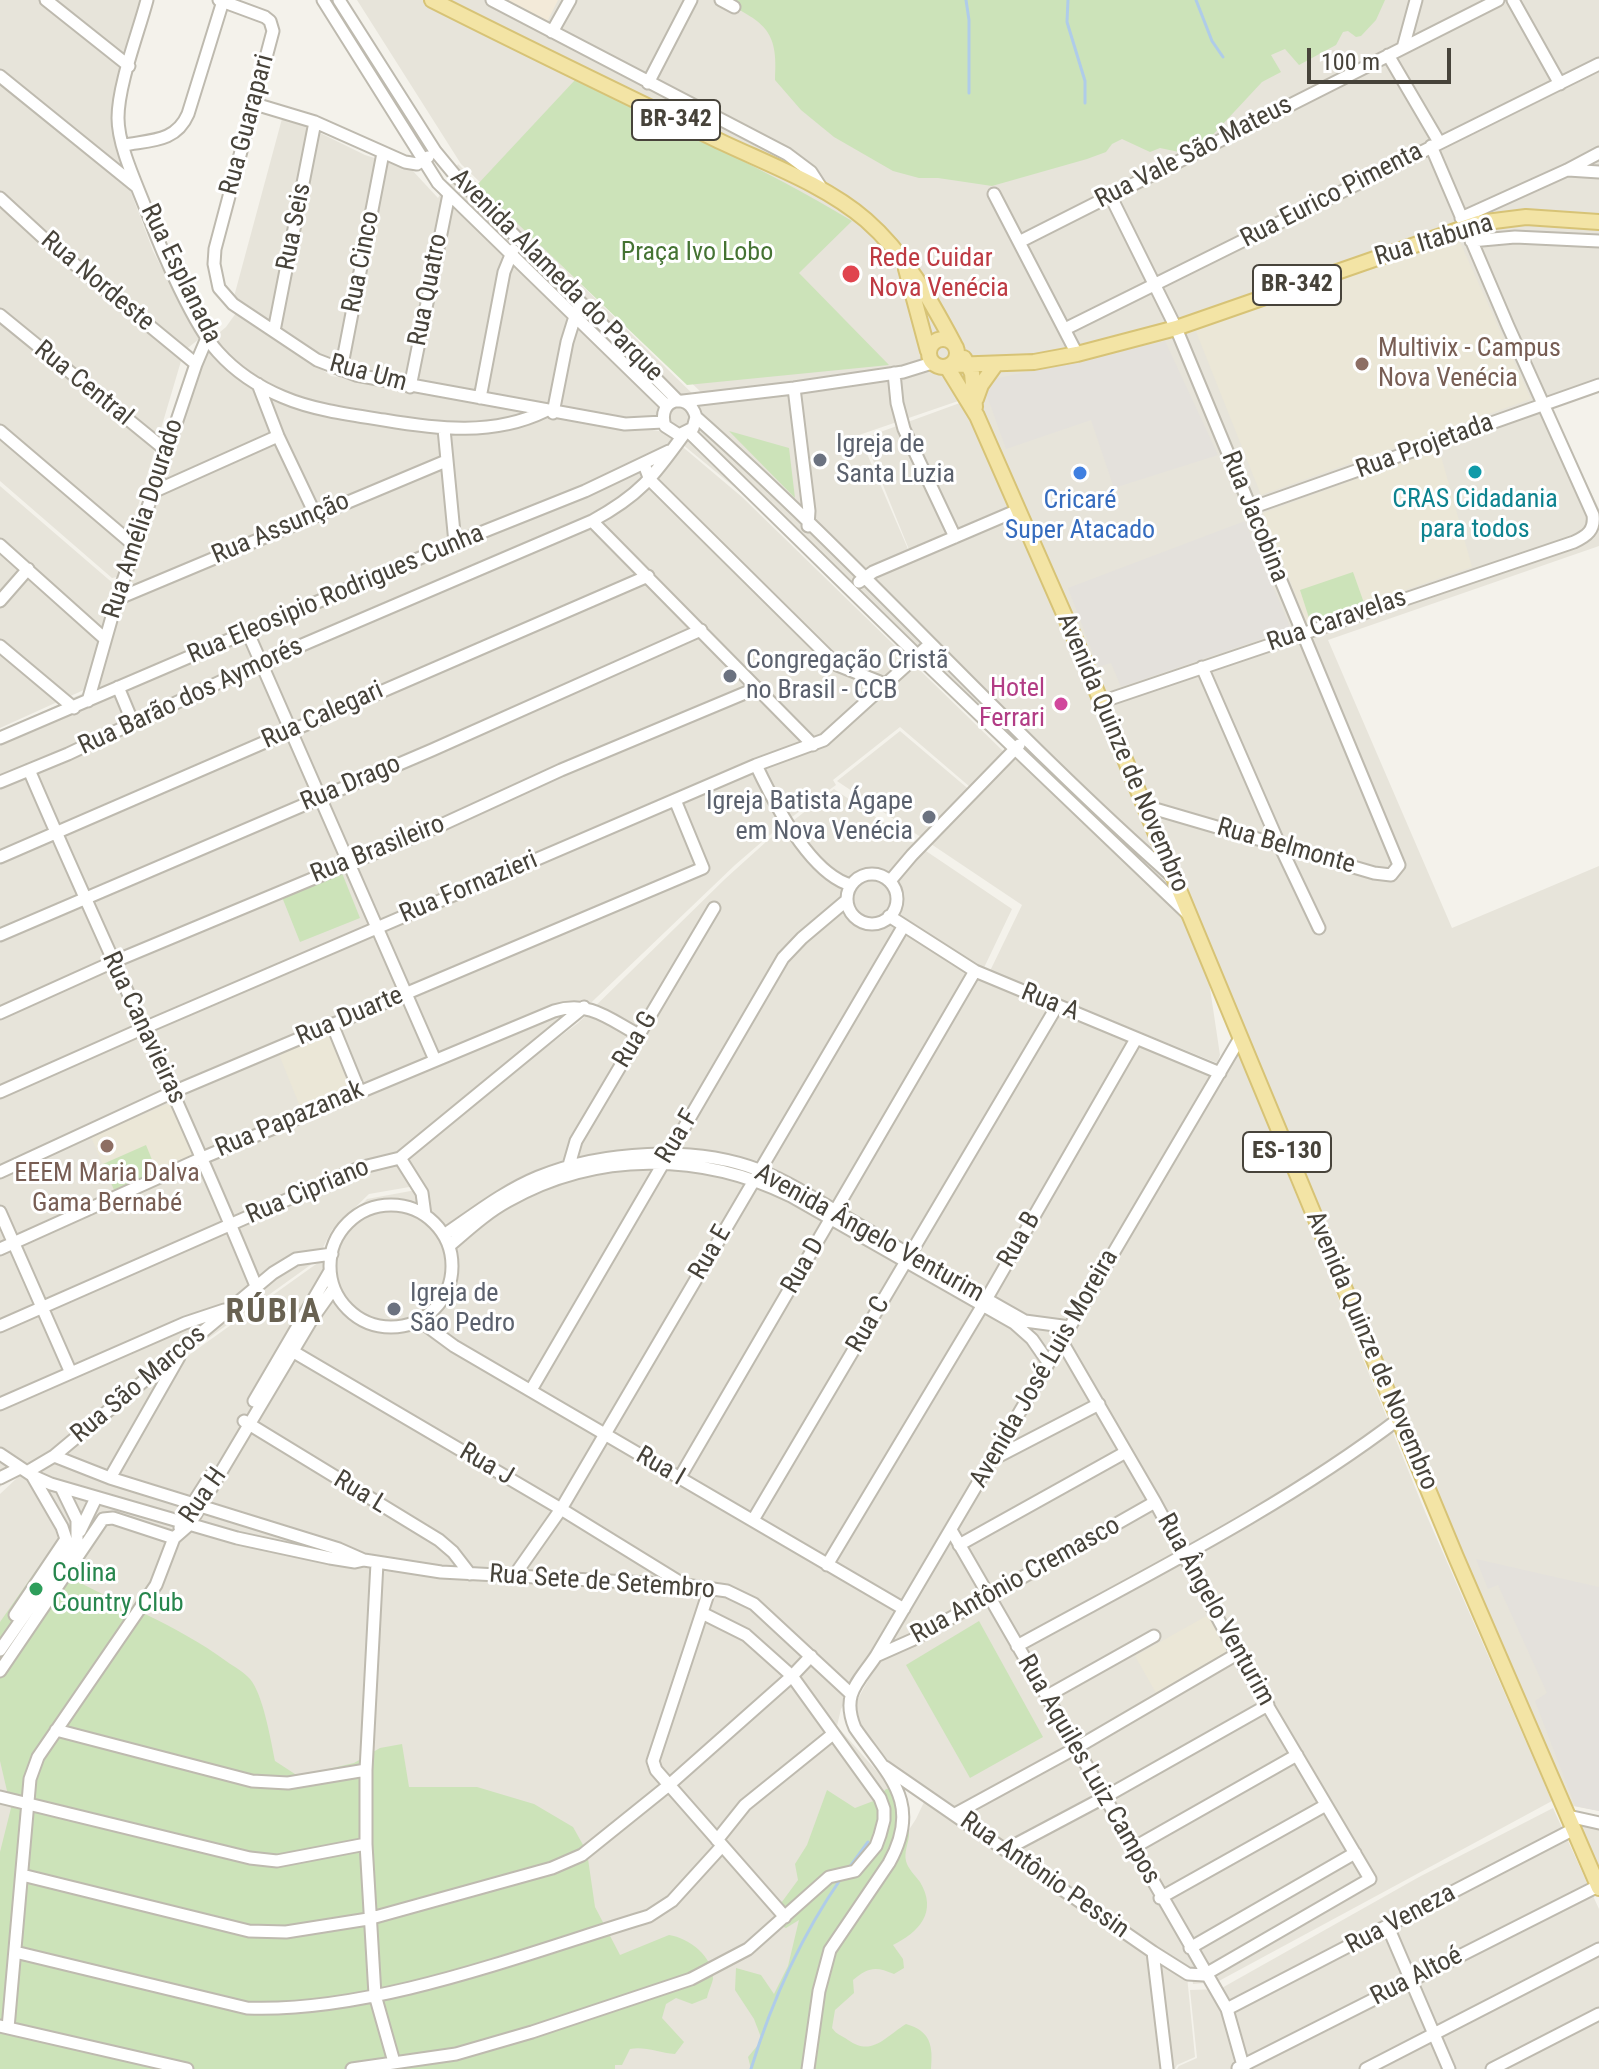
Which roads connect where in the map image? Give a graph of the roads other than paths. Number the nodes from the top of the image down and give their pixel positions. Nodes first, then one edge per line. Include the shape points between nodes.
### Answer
1 (46, 0) edge
2 (147, 0) edge
3 (323, 0) edge
4 (339, 0) edge
5 (432, 0) edge
6 (492, 0) edge
7 (570, 0) edge
8 (691, 0) edge
9 (721, 0) edge
10 (1416, 0) edge
11 (1498, 0) edge
12 (1513, 0) edge
13 (221, 1) edge
14 (734, 7) dead end
15 (552, 32) junction
16 (1403, 48) junction
17 (1388, 55) junction
18 (1599, 64) edge
19 (129, 66) junction
20 (0, 76) edge
21 (648, 83) junction
22 (1560, 84) junction
23 (255, 104) junction
24 (315, 122) junction
25 (1435, 144) junction
26 (124, 145) junction
27 (435, 151) junction
28 (383, 153) junction
29 (1599, 153) edge
30 (424, 161) junction
31 (1567, 170) junction
32 (1599, 172) edge
33 (138, 187) junction
34 (825, 193) junction
35 (449, 194) junction
36 (994, 194) dead end
37 (1110, 195) junction
38 (0, 198) edge
39 (1599, 222) edge
40 (1466, 229) junction
41 (218, 236) joint
42 (1599, 241) edge
43 (518, 242) junction
44 (1019, 242) junction
45 (511, 253) junction
46 (904, 261) junction
47 (1156, 283) junction
48 (581, 302) junction
49 (0, 315) edge
50 (574, 315) junction
51 (1176, 328) junction
52 (1065, 329) junction
53 (274, 331) junction
54 (207, 338) junction
55 (1077, 354) junction
56 (930, 357) junction
57 (956, 357) junction
58 (196, 364) junction
59 (996, 364) junction
60 (341, 370) junction
61 (894, 373) junction
62 (258, 384) junction
63 (1599, 385) edge
64 (410, 387) junction
65 (794, 388) junction
66 (480, 398) junction
67 (717, 399) junction
68 (676, 403) junction
69 (1544, 404) junction
70 (518, 405) junction
71 (549, 412) junction
72 (976, 412) junction
73 (696, 414) junction
74 (517, 422) junction
75 (666, 426) junction
76 (444, 429) junction
77 (0, 431) edge
78 (686, 433) junction
79 (278, 436) junction
80 (670, 451) junction
81 (168, 452) junction
82 (446, 461) junction
83 (644, 464) junction
84 (650, 480) junction
85 (153, 492) junction
86 (1251, 508) junction
87 (1018, 510) junction
88 (316, 516) junction
89 (592, 521) junction
90 (809, 524) junction
91 (955, 537) junction
92 (799, 538) junction
93 (455, 543) junction
94 (0, 545) edge
95 (135, 546) junction
96 (28, 569) junction
97 (648, 576) junction
98 (863, 578) junction
99 (850, 587) junction
100 (117, 599) junction
101 (0, 601) edge
102 (701, 630) junction
103 (248, 633) junction
104 (1302, 633) junction
105 (105, 639) junction
106 (930, 644) junction
107 (0, 646) edge
108 (917, 655) junction
109 (260, 663) junction
110 (1202, 667) junction
111 (885, 684) junction
112 (118, 687) junction
113 (757, 688) junction
114 (88, 701) junction
115 (1101, 702) junction
116 (74, 708) junction
117 (133, 723) junction
118 (290, 730) junction
119 (0, 738) edge
120 (1025, 739) junction
121 (813, 745) junction
122 (1015, 749) junction
123 (756, 765) junction
124 (29, 770) junction
125 (0, 782) edge
126 (321, 798) junction
127 (675, 800) junction
128 (1145, 806) junction
129 (56, 833) junction
130 (1391, 842) joint
131 (1280, 846) junction
132 (0, 857) edge
133 (350, 862) junction
134 (1174, 878) junction
135 (890, 881) junction
136 (851, 885) junction
137 (84, 898) junction
138 (847, 900) junction
139 (714, 908) dead end
140 (889, 916) junction
141 (1189, 916) junction
142 (377, 927) junction
143 (903, 927) junction
144 (1319, 928) dead end
145 (0, 935) edge
146 (113, 962) junction
147 (975, 971) junction
148 (406, 994) junction
149 (1057, 1006) junction
150 (584, 1007) junction
151 (0, 1013) edge
152 (332, 1024) junction
153 (144, 1028) junction
154 (639, 1035) junction
155 (1240, 1038) junction
156 (1136, 1039) junction
157 (435, 1060) junction
158 (1220, 1073) junction
159 (359, 1090) junction
160 (0, 1092) edge
161 (173, 1092) junction
162 (202, 1158) junction
163 (400, 1158) junction
164 (666, 1158) junction
165 (567, 1170) junction
166 (0, 1172) edge
167 (758, 1175) junction
168 (0, 1212) edge
169 (425, 1215) junction
170 (834, 1215) junction
171 (231, 1225) junction
172 (446, 1240) junction
173 (15, 1243) junction
174 (0, 1249) edge
175 (332, 1254) junction
176 (908, 1258) junction
177 (330, 1270) junction
178 (256, 1286) junction
179 (334, 1288) junction
180 (984, 1302) junction
181 (233, 1307) junction
182 (41, 1308) junction
183 (420, 1321) junction
184 (0, 1326) edge
185 (1070, 1327) junction
186 (1061, 1340) junction
187 (183, 1349) junction
188 (289, 1350) junction
189 (1048, 1362) junction
190 (71, 1373) junction
191 (531, 1390) junction
192 (0, 1404) edge
193 (1099, 1404) junction
194 (1400, 1418) junction
195 (246, 1423) junction
196 (604, 1435) junction
197 (1126, 1452) junction
198 (0, 1454) edge
199 (54, 1456) junction
200 (992, 1459) junction
201 (27, 1472) junction
202 (680, 1477) junction
203 (0, 1478) edge
204 (110, 1478) junction
205 (61, 1487) junction
206 (95, 1500) junction
207 (68, 1501) junction
208 (1155, 1502) junction
209 (196, 1505) junction
210 (51, 1506) junction
211 (561, 1509) junction
212 (753, 1520) junction
213 (181, 1529) junction
214 (951, 1530) junction
215 (78, 1535) junction
216 (959, 1545) junction
217 (1183, 1554) junction
218 (364, 1560) junction
219 (377, 1563) junction
220 (827, 1565) junction
221 (470, 1574) junction
222 (514, 1576) junction
223 (685, 1585) junction
224 (710, 1588) junction
225 (987, 1597) junction
226 (904, 1609) junction
227 (702, 1613) junction
228 (1154, 1636) dead end
229 (0, 1638) edge
230 (1017, 1646) junction
231 (0, 1650) edge
232 (1237, 1654) junction
233 (811, 1656) junction
234 (876, 1656) junction
235 (0, 1671) edge
236 (792, 1676) junction
237 (849, 1696) junction
238 (1047, 1696) junction
239 (1268, 1705) junction
240 (56, 1730) junction
241 (833, 1734) junction
242 (1076, 1748) junction
243 (1297, 1755) junction
244 (885, 1767) junction
245 (366, 1770) junction
246 (669, 1785) junction
247 (0, 1797) edge
248 (1105, 1797) junction
249 (28, 1804) junction
250 (1326, 1805) junction
251 (955, 1814) junction
252 (1571, 1823) junction
253 (1599, 1823) edge
254 (720, 1843) junction
255 (366, 1844) junction
256 (1133, 1848) junction
257 (1007, 1849) junction
258 (1355, 1853) junction
259 (22, 1875) junction
260 (1599, 1887) edge
261 (1160, 1898) junction
262 (785, 1917) junction
263 (368, 1919) junction
264 (1388, 1927) junction
265 (1190, 1948) junction
266 (1599, 1949) edge
267 (15, 1952) junction
268 (1153, 1952) junction
269 (1206, 1974) junction
270 (1411, 1980) junction
271 (375, 1995) junction
272 (1227, 2009) junction
273 (1599, 2014) edge
274 (4, 2027) edge
275 (1436, 2034) junction
276 (394, 2062) junction
277 (1241, 2068) edge
278 (187, 2069) edge
279 (352, 2069) edge
280 (808, 2069) edge
281 (1167, 2069) edge
282 (1366, 2069) edge
283 (1449, 2069) edge
284 (1492, 2069) edge

1 - 19 street
2 - 19 street, Rua Esplanada
3 - 30 street, Avenida Alameda do Parque
4 - 27 street, Avenida Alameda do Parque
5 - 34 main road, BR-342
6 - 15 street
7 - 15 street
8 - 21 street
9 - 14 street
10 - 16 street
11 - 16 street, Rua Vale São Mateus
12 - 22 street
13 - 23 street, Rua Guarapari via 258,13 272,26
13 - 26 street via 180,129
15 - 21 street
16 - 17 street, Rua Vale São Mateus
17 - 25 street
17 - 37 street, Rua Vale São Mateus
18 - 22 street, Rua Eurico Pimenta
19 - 26 street, Rua Esplanada via 119,113
20 - 33 street
21 - 34 street via 787,154 811,172
22 - 25 street, Rua Eurico Pimenta
23 - 24 street, Avenida Alameda do Parque
23 - 41 street, Rua Guarapari
24 - 28 street, Avenida Alameda do Parque
24 - 53 street, Rua Seis
25 - 40 street
25 - 47 street, Rua Eurico Pimenta
26 - 33 street, Rua Esplanada
27 - 30 street, Avenida Alameda do Parque
27 - 43 street, Avenida Alameda do Parque
28 - 30 street, Avenida Alameda do Parque via 405,162
28 - 60 street, Rua Cinco
29 - 31 street
30 - 35 street, Avenida Alameda do Parque
31 - 32 street
31 - 40 street
33 - 54 street, Rua Esplanada
34 - 46 main road, BR-342 via 865,219
35 - 45 street, Avenida Alameda do Parque
35 - 64 street, Rua Quatro
36 - 44 street
37 - 44 street, Rua Vale São Mateus
37 - 47 street, Rua Jacobina
38 - 58 street, Rua Nordeste
39 - 40 main road, Rua Itabuna / BR-342 via 1526,217
40 - 42 street
40 - 51 main road, Rua Itabuna / BR-342
40 - 69 street
41 - 53 street, Rua Um via 214,264 219,288
43 - 45 street
43 - 48 street, Avenida Alameda do Parque
44 - 52 street
45 - 50 street, Avenida Alameda do Parque
45 - 66 street
46 - 56 main road, BR-342
46 - 57 main road, BR-342 via 928,296
47 - 51 street, Rua Jacobina
47 - 52 street, Rua Eurico Pimenta
48 - 50 street
48 - 68 street, Avenida Alameda do Parque
49 - 81 street, Rua Central
50 - 68 street, Avenida Alameda do Parque
50 - 71 street
51 - 55 main road, Rua Itabuna / BR-342
51 - 86 street, Rua Jacobina
52 - 55 street
53 - 60 street, Rua Um
54 - 58 street, Rua Amélia Dourado
54 - 62 street, Rua Esplanada via 224,359
55 - 59 main road, Rua Itabuna / BR-342
56 - 57 main road, BR-342 via 937,367
56 - 57 main road via 932,343 941,339
56 - 61 street, Avenida Alameda do Parque
57 - 59 main road, BR-342
57 - 72 main road, ES-130
57 - 72 main road, ES-130 via 973,380
58 - 81 street, Rua Amélia Dourado
59 - 72 main road via 981,385
60 - 64 street, Rua Um
61 - 65 street, Avenida Alameda do Parque
61 - 91 street via 904,429
62 - 76 street, Rua Esplanada via 319,407
62 - 79 street
63 - 69 street, Rua Projetada
64 - 66 street, Rua Um
65 - 67 street, Avenida Alameda do Parque
65 - 90 street
66 - 70 street, Rua Um
67 - 68 street, Avenida Alameda do Parque
67 - 73 street
68 - 73 street, Avenida Alameda do Parque
68 - 75 street, Avenida Alameda do Parque
69 - 86 street, Rua Projetada
69 - 104 street, Rua Caravelas via 1593,515 1590,532 1574,542
70 - 71 street, Rua Um
70 - 74 street
71 - 74 street, Rua Esplanada
71 - 75 street, Rua Um
72 - 87 main road, Avenida Quinze de Novembro / ES-130
73 - 78 street
73 - 90 street, Avenida Alameda do Parque
74 - 76 street, Rua Esplanada
75 - 78 street
75 - 80 street, Avenida Alameda do Parque
76 - 82 street
77 - 95 street
78 - 80 street
78 - 92 street
79 - 85 street
79 - 88 street
80 - 83 street, Rua Eleosipio Rodrigues Cunha
80 - 84 street, Rua Barão dos Aymorés
81 - 85 street, Rua Amélia Dourado
82 - 88 street, Rua Assunção
82 - 93 street
83 - 84 street
83 - 93 street, Rua Eleosipio Rodrigues Cunha
84 - 89 street, Rua Barão dos Aymorés
84 - 111 street via 837,665
85 - 95 street, Rua Amélia Dourado
86 - 104 street, Rua Jacobina
87 - 91 street
87 - 115 main road, Avenida Quinze de Novembro / ES-130
88 - 100 street, Rua Assunção
89 - 97 street
89 - 109 street, Rua Barão dos Aymorés
90 - 92 street
90 - 98 street, Avenida Alameda do Parque
91 - 98 street
92 - 99 street
93 - 103 street, Rua Eleosipio Rodrigues Cunha
94 - 96 street
95 - 100 street, Rua Amélia Dourado
96 - 101 street
96 - 105 street
97 - 102 street
97 - 118 street, Rua Calegari
98 - 99 street
98 - 106 street, Avenida Alameda do Parque
99 - 108 street
100 - 105 street, Rua Amélia Dourado
102 - 113 street
102 - 126 street, Rua Drago
103 - 109 street
103 - 112 street, Rua Eleosipio Rodrigues Cunha
104 - 110 street, Rua Caravelas
104 - 130 street, Rua Jacobina
105 - 114 street, Rua Amélia Dourado
106 - 108 street, Rua Fornazieri
106 - 120 street, Avenida Alameda do Parque
107 - 116 street
108 - 111 street, Rua Fornazieri
108 - 122 street
109 - 117 street, Rua Barão dos Aymorés
109 - 118 street
110 - 115 street, Rua Caravelas
110 - 131 street
111 - 121 street, Rua Fornazieri
112 - 114 street, Rua Eleosipio Rodrigues Cunha
112 - 117 street
113 - 121 street
113 - 133 street, Rua Brasileiro
114 - 116 street, Rua Eleosipio Rodrigues Cunha
115 - 128 main road, Avenida Quinze de Novembro / ES-130
116 - 119 street, Rua Eleosipio Rodrigues Cunha
117 - 124 street, Rua Barão dos Aymorés
118 - 126 street
118 - 129 street, Rua Calegari
120 - 122 street
120 - 134 street, Avenida Alameda do Parque
121 - 123 street, Rua Fornazieri
122 - 135 street
122 - 141 street
123 - 127 street, Rua Fornazieri
123 - 136 street via 795,834 825,871
124 - 125 street, Rua Barão dos Aymorés
124 - 129 street, Rua Canavieiras
126 - 133 street
126 - 137 street, Rua Drago
127 - 142 street, Rua Fornazieri
127 - 148 street, Rua Duarte via 703,868
128 - 131 street, Rua Belmonte
128 - 134 main road, Avenida Quinze de Novembro / ES-130
129 - 132 street, Rua Calegari
129 - 137 street, Rua Canavieiras
130 - 131 street, Rua Belmonte via 1399,865 1391,875
131 - 144 street
133 - 142 street
133 - 146 street, Rua Brasileiro
134 - 141 main road, Avenida Quinze de Novembro / ES-130
135 - 136 street via 873,873
135 - 140 street via 896,902
136 - 138 street
137 - 145 street, Rua Drago
137 - 146 street, Rua Canavieiras
138 - 140 street via 860,921 875,923
138 - 164 street, Rua F via 783,958
139 - 154 street, Rua G
140 - 143 street, Rua A
141 - 155 main road, Avenida Quinze de Novembro / ES-130
142 - 148 street
142 - 153 street, Rua Fornazieri
143 - 147 street, Rua A
143 - 167 street, Rua E
146 - 151 street, Rua Brasileiro
146 - 153 street, Rua Canavieiras
147 - 149 street, Rua A
147 - 170 street, Rua D
148 - 152 street, Rua Duarte
148 - 157 street
149 - 156 street, Rua A
149 - 176 street, Rua C
150 - 154 street
150 - 157 street, Rua Papazanak via 554,1011
150 - 163 street, Rua Cipriano
152 - 159 street
152 - 161 street, Rua Duarte
153 - 160 street, Rua Fornazieri
153 - 161 street, Rua Canavieiras
154 - 165 street, Rua G via 576,1141
155 - 158 street, Avenida José Luis Moreira
155 - 194 main road, Avenida Quinze de Novembro / ES-130
156 - 158 street, Rua A
156 - 180 street, Rua B
157 - 159 street, Rua Papazanak
158 - 185 street, Avenida José Luis Moreira
159 - 162 street, Rua Papazanak
161 - 162 street, Rua Canavieiras
161 - 166 street, Rua Duarte
162 - 171 street, Rua Canavieiras
162 - 173 street, Rua Papazanak
163 - 169 street via 422,1193
163 - 171 street, Rua Cipriano via 359,1168
164 - 165 street, Avenida Ângelo Venturim via 614,1156
164 - 167 street, Avenida Ângelo Venturim via 707,1158
164 - 191 street, Rua F
165 - 172 street, Avenida Ângelo Venturim via 506,1193
167 - 170 street, Avenida Ângelo Venturim
167 - 196 street, Rua E
168 - 173 street
169 - 172 street
169 - 175 street via 399,1206 373,1208 345,1226
170 - 176 street, Avenida Ângelo Venturim
170 - 202 street, Rua D
171 - 178 street, Rua Canavieiras
171 - 182 street, Rua Cipriano
172 - 183 street via 451,1279 435,1309
173 - 174 street, Rua Papazanak
173 - 182 street
175 - 177 street
175 - 178 street, Rua São Marcos via 296,1259
176 - 180 street, Avenida Ângelo Venturim
176 - 212 street, Rua C
177 - 179 street
177 - 188 street, Rua H
178 - 181 street, Rua São Marcos
179 - 183 street via 342,1304 370,1325 405,1327
179 - 188 street, Rua H
180 - 185 street, Avenida Ângelo Venturim via 1025,1321
180 - 189 street, Avenida Ângelo Venturim via 1023,1330
180 - 220 street, Rua B
181 - 187 street, Rua São Marcos
181 - 190 street
182 - 184 street, Rua Cipriano
182 - 190 street
183 - 191 street, Rua I
185 - 186 street, Avenida José Luis Moreira
186 - 189 street, Avenida José Luis Moreira
186 - 193 street, Rua Ângelo Venturim
187 - 199 street, Rua São Marcos
187 - 204 street
188 - 195 street, Rua H
188 - 211 street, Rua J
189 - 200 street, Avenida José Luis Moreira
190 - 192 street
191 - 196 street, Rua I
193 - 197 street, Rua Ângelo Venturim
193 - 200 street
194 - 217 street via 1333,1465
194 - 252 main road, Avenida Quinze de Novembro / ES-130
195 - 209 street, Rua H
195 - 221 street, Rua L via 439,1540
196 - 202 street, Rua I
196 - 211 street, Rua E
197 - 208 street, Rua Ângelo Venturim
197 - 216 street
198 - 201 street, Rua Sete de Setembro
199 - 201 street, Rua São Marcos
199 - 204 street, Rua Sete de Setembro
200 - 214 street, Avenida José Luis Moreira
201 - 203 street, Rua São Marcos
201 - 205 street, Rua Sete de Setembro
201 - 210 street
202 - 212 street, Rua I
204 - 209 street, Rua Sete de Setembro
205 - 206 street, Rua Sete de Setembro
205 - 207 street
206 - 207 street
206 - 213 street, Rua Sete de Setembro
206 - 215 street
207 - 210 street
207 - 215 street
208 - 217 street, Rua Ângelo Venturim
208 - 225 street, Rua Antônio Cremasco
209 - 213 street, Rua H
209 - 218 street, Rua Sete de Setembro
210 - 229 street via 65,1534 64,1544
211 - 222 street, Rua E
211 - 223 street, Rua J
212 - 220 street, Rua I
213 - 218 street, Rua Sete de Setembro
213 - 235 street via 103,1519
213 - 240 street, Rua H via 156,1585
214 - 216 street, Rua Aquiles Luiz Campos
214 - 226 street, Avenida José Luis Moreira
215 - 231 street
216 - 225 street, Rua Aquiles Luiz Campos
217 - 230 street
217 - 232 street, Rua Ângelo Venturim
218 - 219 street, Rua Sete de Setembro
219 - 221 street, Rua Sete de Setembro
219 - 245 street
220 - 226 street, Rua I
221 - 222 street, Rua Sete de Setembro
222 - 223 street, Rua Sete de Setembro
223 - 224 street, Rua Sete de Setembro
224 - 227 street
224 - 233 street, Rua Sete de Setembro via 754,1604
225 - 230 street, Rua Aquiles Luiz Campos
225 - 234 street, Rua Antônio Cremasco
226 - 234 street, Avenida José Luis Moreira
227 - 236 street via 746,1635
227 - 246 street via 655,1750 656,1770
228 - 238 street
230 - 238 street, Rua Aquiles Luiz Campos
232 - 239 street, Rua Ângelo Venturim
232 - 242 street
233 - 236 street
233 - 237 street, Rua Sete de Setembro
234 - 237 street, Avenida José Luis Moreira
236 - 241 street
236 - 246 street
237 - 244 street via 855,1728
238 - 242 street, Rua Aquiles Luiz Campos
239 - 243 street, Rua Ângelo Venturim
239 - 248 street
240 - 245 street via 272,1784
240 - 249 street, Rua H via 38,1757
241 - 254 street via 745,1805
241 - 262 street via 880,1798 884,1820 876,1846 855,1871 829,1877
242 - 248 street, Rua Aquiles Luiz Campos
242 - 251 street
243 - 250 street, Rua Ângelo Venturim
243 - 256 street
244 - 251 street, Rua Antônio Pessin
244 - 280 street via 903,1808 900,1839 830,1950
245 - 255 street
246 - 254 street
246 - 263 street via 582,1855
247 - 249 street
248 - 256 street, Rua Aquiles Luiz Campos
248 - 257 street
249 - 255 street via 250,1858 277,1861
249 - 259 street, Rua H
250 - 258 street, Rua Ângelo Venturim
250 - 261 street
251 - 257 street, Rua Antônio Pessin
252 - 253 street
252 - 260 main road, Avenida Quinze de Novembro / ES-130
252 - 264 street, Rua Veneza
254 - 262 street
254 - 271 street via 672,1901 649,1916
255 - 263 street
256 - 261 street, Rua Aquiles Luiz Campos
257 - 268 street, Rua Antônio Pessin
258 - 265 street
258 - 269 street, Rua Ângelo Venturim via 1370,1879
259 - 263 street via 249,1931 286,1932
259 - 267 street, Rua H
260 - 270 street, Rua Altoé
261 - 265 street, Rua Aquiles Luiz Campos
262 - 276 street via 748,1949 691,1979 456,2054
263 - 271 street
264 - 270 street
264 - 272 street, Rua Veneza
265 - 269 street, Rua Aquiles Luiz Campos
266 - 275 street
267 - 271 street via 247,2008 283,2009
267 - 274 street, Rua H
268 - 269 street, Rua Antônio Pessin via 1188,1974
268 - 281 street
269 - 272 street, Rua Aquiles Luiz Campos
270 - 275 street
270 - 277 street, Rua Altoé
271 - 276 street
272 - 277 street
273 - 284 street
274 - 278 street
275 - 282 street
275 - 283 street
276 - 279 street

